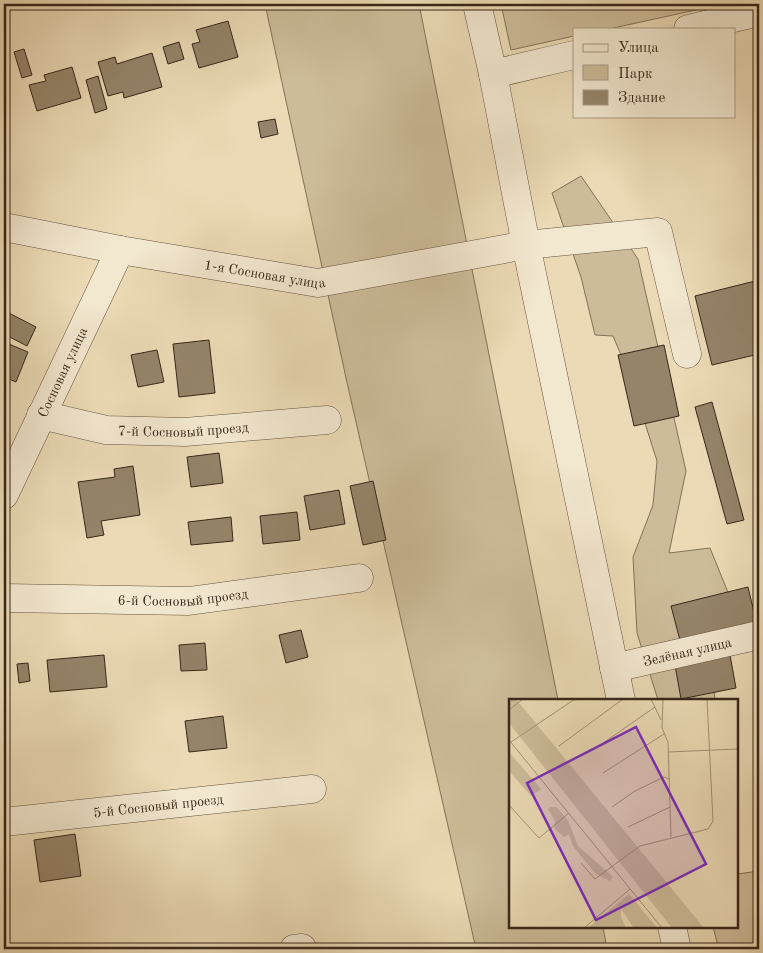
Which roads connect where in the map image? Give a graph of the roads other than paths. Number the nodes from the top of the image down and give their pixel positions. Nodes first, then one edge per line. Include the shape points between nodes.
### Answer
1 (477, 4) edge
2 (759, 12) edge
3 (692, 28) edge
4 (573, 55) edge
5 (493, 74) junction
6 (4, 227) edge
7 (526, 245) junction
8 (120, 250) junction
9 (687, 354) dead end
10 (41, 415) junction
11 (327, 420) dead end
12 (4, 495) edge
13 (359, 578) dead end
14 (4, 598) edge
15 (759, 635) edge
16 (614, 668) junction
17 (621, 699) edge
18 (312, 789) dead end
19 (4, 822) edge
20 (672, 928) edge
21 (677, 949) edge

1 - 5 street
2 - 3 street
4 - 5 street
5 - 7 street
6 - 8 street, 1-я Сосновая улица
7 - 8 street, 1-я Сосновая улица via 318,283
7 - 9 street, 1-я Сосновая улица via 658,232
7 - 16 street
8 - 10 street, Сосновая улица
10 - 11 street, 7-й Сосновый проезд via 106,430 185,432
10 - 12 street, Сосновая улица
13 - 14 street, 6-й Сосновый проезд via 189,601
15 - 16 street, Зелёная улица
16 - 17 street
18 - 19 street, 5-й Сосновый проезд
20 - 21 street

